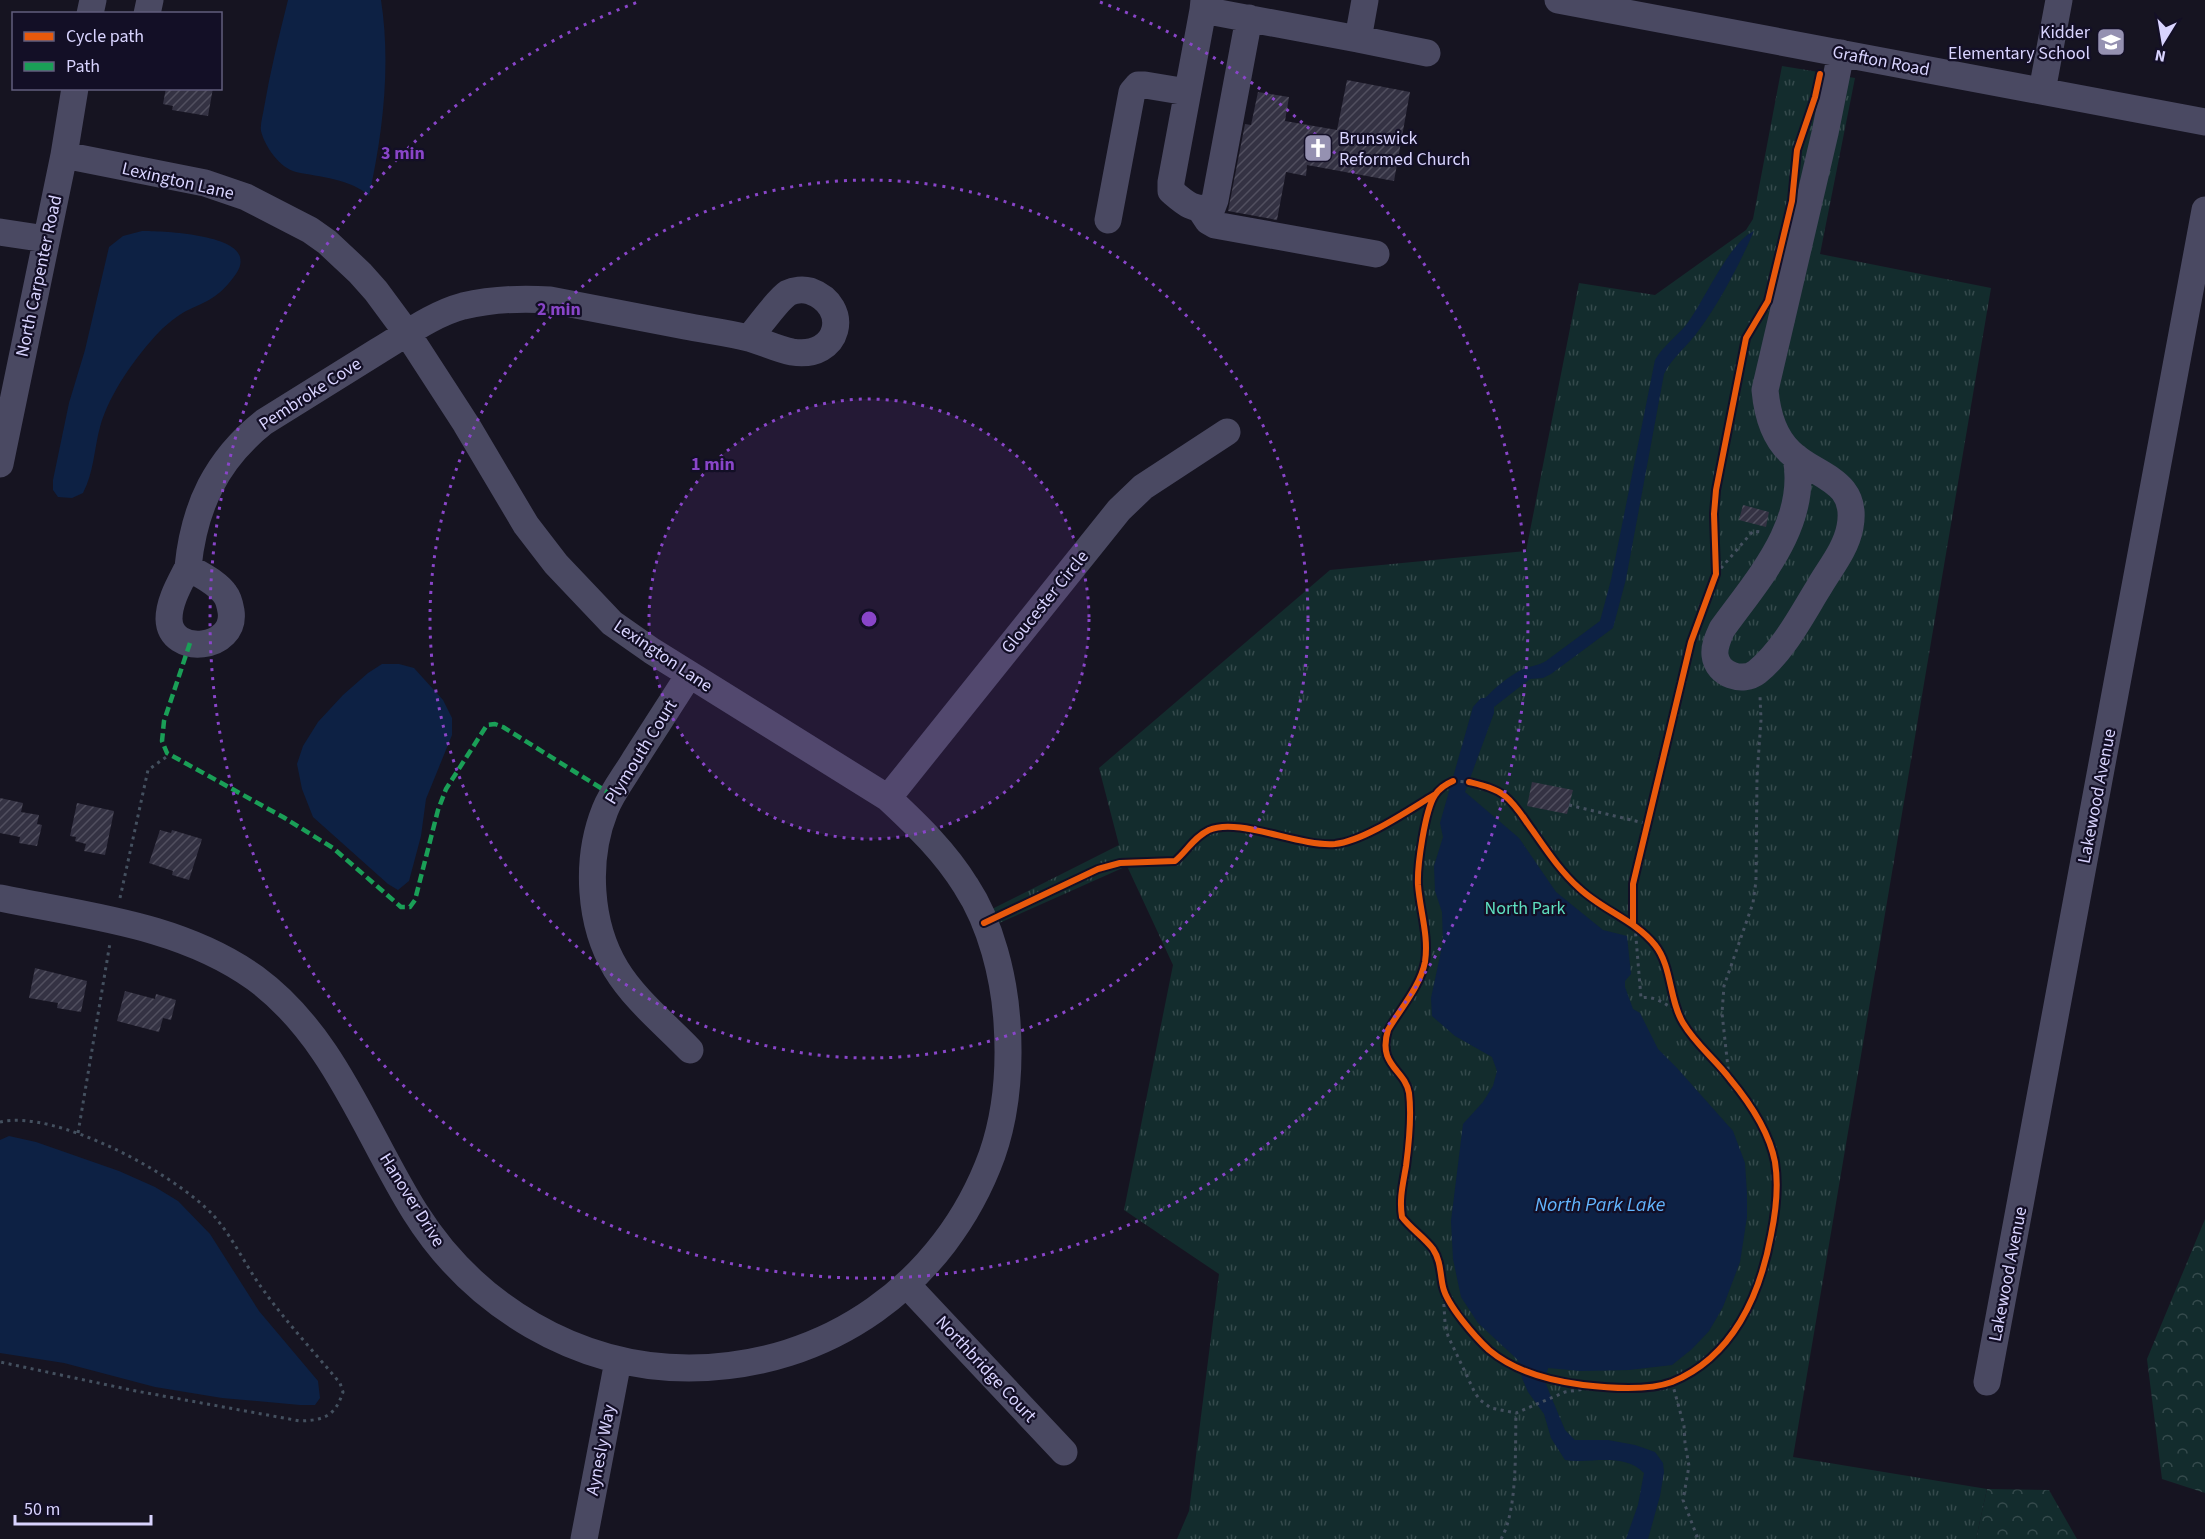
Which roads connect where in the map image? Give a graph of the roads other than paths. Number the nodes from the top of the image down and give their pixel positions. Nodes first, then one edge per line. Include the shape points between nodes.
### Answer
1 (1365, 0) edge
2 (1558, 0) edge
3 (2059, 0) edge
4 (1204, 5) edge
5 (1249, 18) junction
6 (1358, 39) junction
7 (1427, 53) dead end
8 (1841, 53) junction
9 (75, 90) edge
10 (2042, 91) junction
11 (1187, 92) junction
12 (2205, 122) edge
13 (64, 155) junction
14 (1200, 210) junction
15 (2205, 210) edge
16 (1108, 220) dead end
17 (0, 232) edge
18 (46, 239) junction
19 (1376, 254) dead end
20 (407, 333) junction
21 (749, 338) dead end
22 (1227, 432) dead end
23 (1796, 457) junction
24 (0, 464) edge
25 (188, 567) dead end
26 (689, 675) junction
27 (888, 798) junction
28 (0, 898) edge
29 (690, 1050) dead end
30 (908, 1286) junction
31 (618, 1361) junction
32 (1987, 1382) dead end
33 (1064, 1452) dead end
34 (584, 1539) edge

1 - 6 street
2 - 8 street, Grafton Road
3 - 10 street
4 - 5 street
4 - 11 street
5 - 6 street
5 - 14 street via 1215,200 1212,208
6 - 7 street
8 - 10 street, Grafton Road
8 - 23 street via 1766,390 1774,429
9 - 13 street, North Carpenter Road
10 - 12 street, Grafton Road
11 - 14 street via 1171,191
11 - 16 street via 1145,85 1137,85 1132,92
13 - 18 street, North Carpenter Road
13 - 20 street, Lexington Lane via 205,183 246,197 287,218 327,242 354,267
14 - 19 street via 1215,225
15 - 32 street, Lakewood Avenue
17 - 18 street
18 - 24 street, North Carpenter Road
20 - 21 street, Pembroke Cove via 462,307 520,298 550,300
20 - 25 street, Pembroke Cove via 264,422 239,445 213,480 199,509
20 - 26 street, Lexington Lane via 526,525 556,564 612,623
22 - 27 street, Gloucester Circle via 1143,487 1119,510
23 - 23 street via 1829,477 1847,496 1850,529 1842,550 1794,628 1755,673 1737,677 1719,666 1715,658 1717,640 1784,537 1798,496
26 - 27 street, Lexington Lane
26 - 29 street, Plymouth Court via 605,809 593,854 593,881 599,927 616,969 633,993
27 - 30 street, Lexington Lane via 943,854 968,888 997,963 1006,1001 1008,1038 1008,1077 992,1153 957,1225
28 - 31 street, Hanover Drive via 156,930 227,960 256,979 285,1004 333,1064 415,1211 460,1270 507,1310 551,1337
30 - 31 street, Hanover Drive via 840,1332 767,1359 689,1368
30 - 33 street, Northbridge Court
31 - 34 street, Aynesly Way

